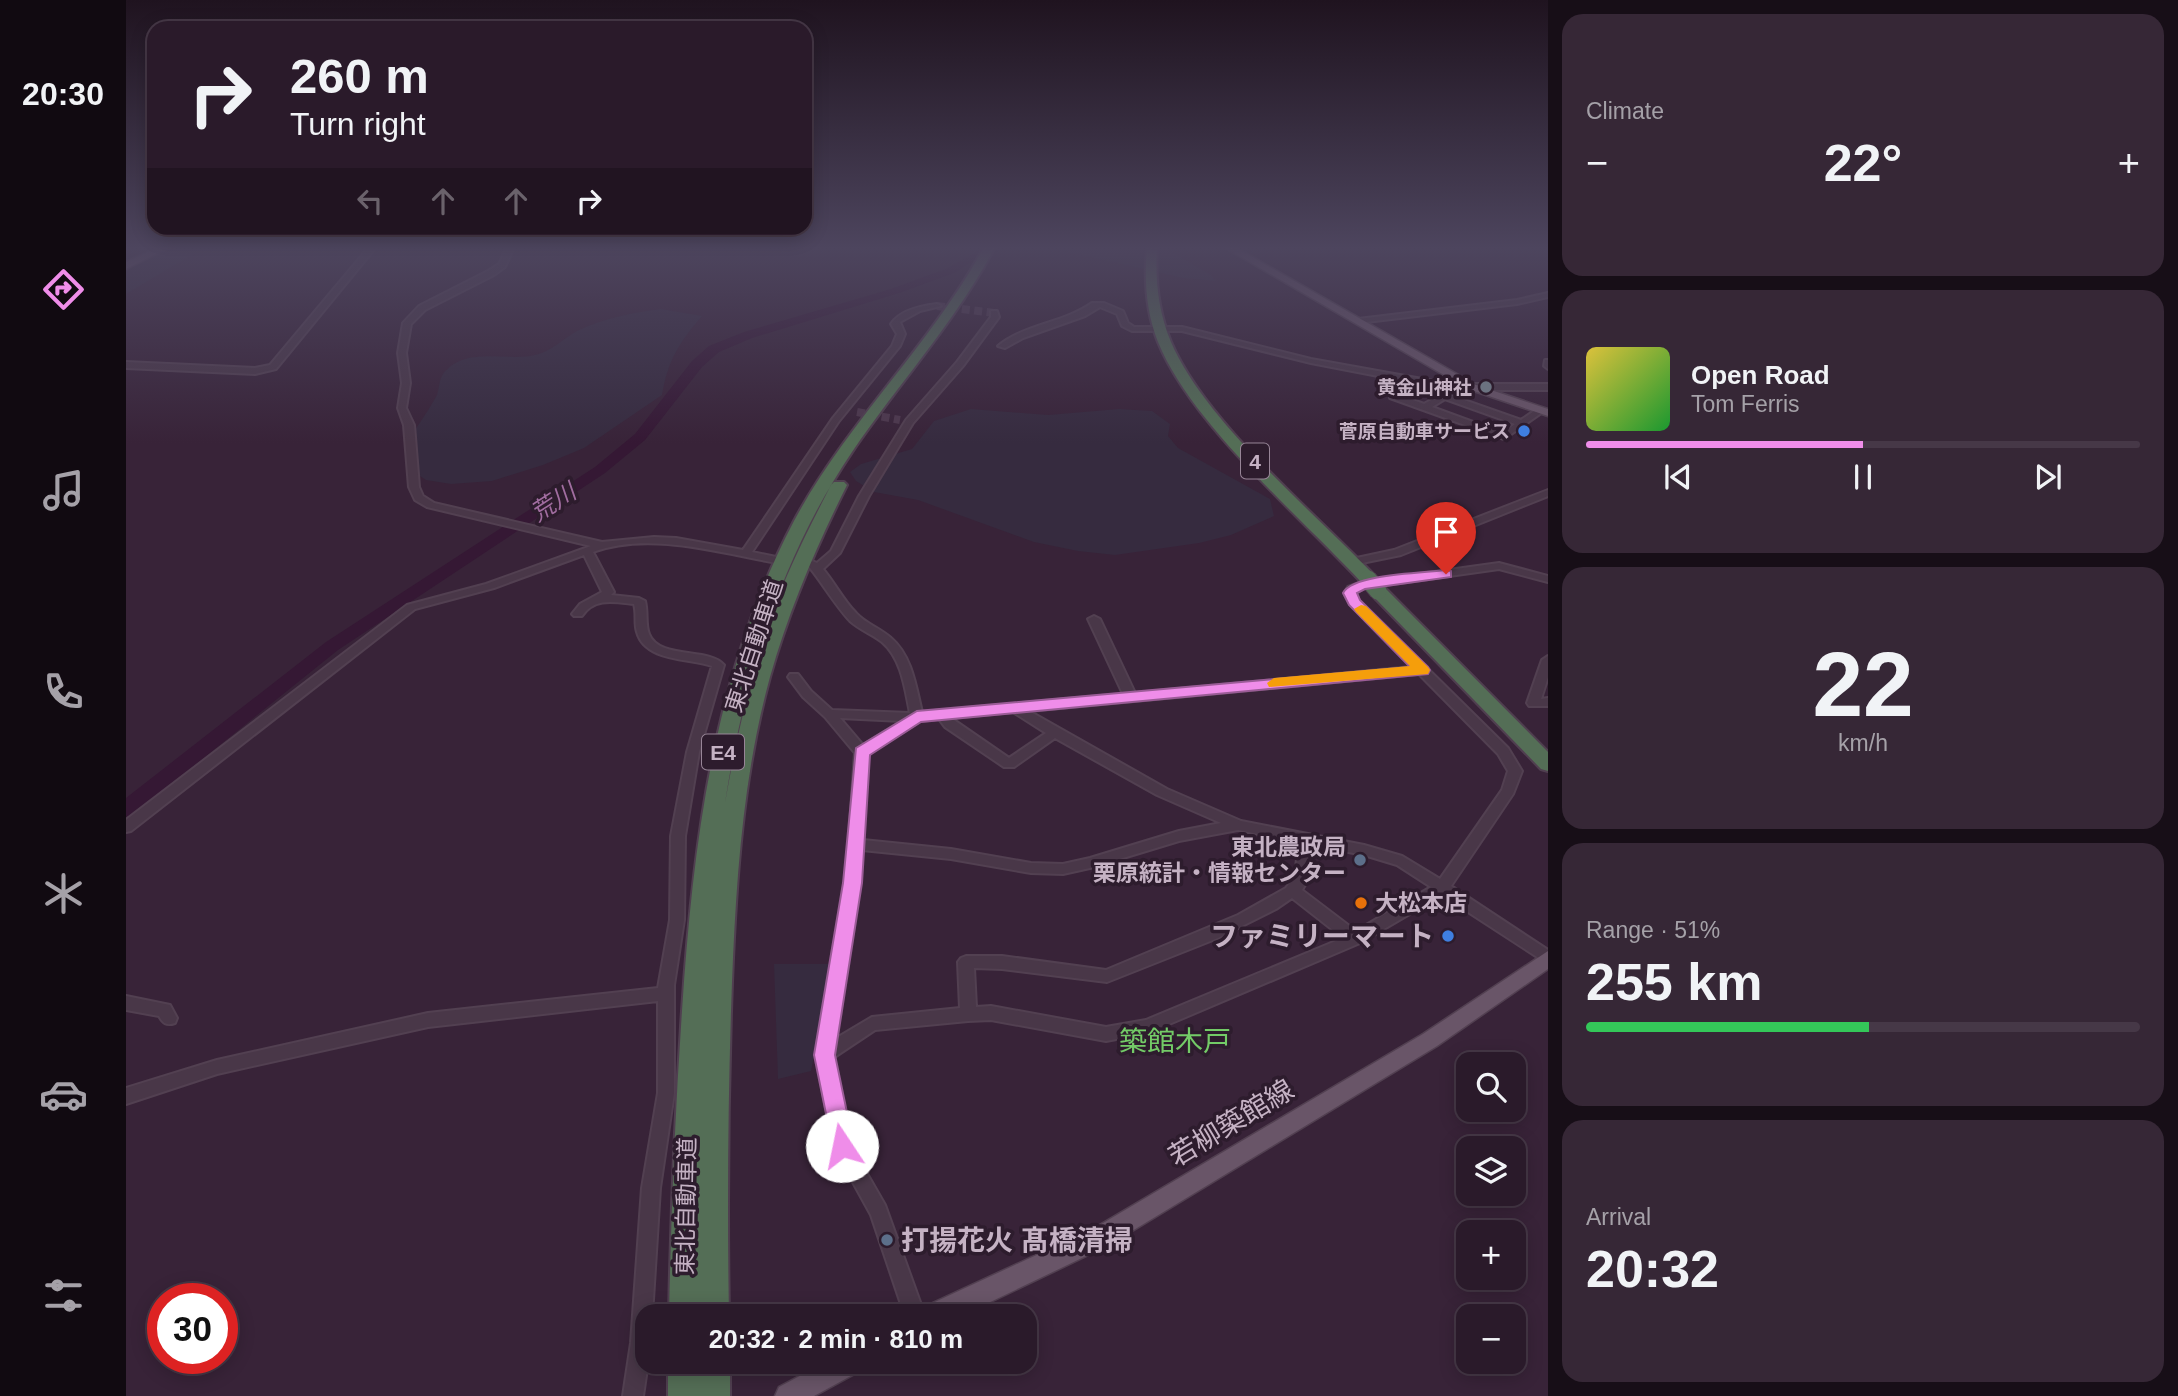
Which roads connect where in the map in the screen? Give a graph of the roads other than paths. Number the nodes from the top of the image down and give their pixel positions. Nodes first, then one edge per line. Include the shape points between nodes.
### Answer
1 (319, 312) edge
2 (418, 312) edge
3 (912, 312) edge
4 (949, 312) edge
5 (961, 312) edge
6 (1085, 312) edge
7 (1118, 312) edge
8 (1158, 312) edge
9 (1342, 312) edge
10 (1430, 312) edge
11 (994, 313) dead end
12 (1358, 321) junction
13 (1162, 330) junction
14 (1002, 346) dead end
15 (126, 365) edge
16 (1548, 387) edge
17 (1474, 388) junction
18 (1393, 396) dead end
19 (1424, 408) junction
20 (845, 410) junction
21 (857, 412) tunnel mouth
22 (1544, 412) edge
23 (1520, 423) junction
24 (1548, 493) edge
25 (592, 545) junction
26 (746, 554) junction
27 (777, 560) dead end
28 (1352, 562) junction
29 (1548, 579) edge
30 (605, 598) junction
31 (578, 614) dead end
32 (1094, 619) dead end
33 (1548, 660) edge
34 (1423, 670) junction
35 (794, 677) dead end
36 (1131, 697) junction
37 (1548, 702) edge
38 (1533, 703) joint
39 (1014, 707) junction
40 (829, 714) junction
41 (942, 714) junction
42 (917, 717) junction
43 (1054, 732) junction
44 (862, 752) junction
45 (1548, 764) edge
46 (1238, 825) junction
47 (126, 827) edge
48 (1306, 838) junction
49 (856, 845) junction
50 (1443, 887) junction
51 (1293, 891) junction
52 (1355, 939) junction
53 (1548, 958) edge
54 (665, 994) junction
55 (126, 1003) edge
56 (968, 1014) junction
57 (169, 1018) dead end
58 (824, 1055) junction
59 (126, 1096) edge
60 (684, 1304) edge
61 (714, 1304) edge
62 (911, 1304) edge
63 (959, 1304) edge
64 (684, 1374) edge
65 (714, 1374) edge
66 (831, 1374) edge
67 (801, 1393) edge
68 (633, 1396) edge
69 (684, 1396) edge
70 (714, 1396) edge

1 - 15 street via 274,367 254,371
2 - 25 street via 407,323 401,353 406,383 402,408 408,418 419,498 431,505
3 - 20 street via 896,321 901,334 895,347
4 - 60 highway, 東北自動車道 / E4 via 850,443 802,522 756,630 735,698 718,770 699,923
5 - 61 highway, 東北自動車道 / E4 via 864,444 817,524 794,574 753,699 739,770 722,935 713,1142
6 - 14 street
7 - 13 street via 1132,328
8 - 13 highway, 4
9 - 12 main road
10 - 12 street
11 - 42 street via 960,364 904,421 835,553 814,567 853,617 894,647
12 - 17 main road
13 - 17 street via 1182,329 1311,361
13 - 28 highway, 4 via 1178,368 1232,436
16 - 17 street
17 - 22 main road
18 - 19 street
19 - 23 street via 1444,396
19 - 23 street via 1504,436
20 - 21 street
20 - 26 street
22 - 23 street
24 - 28 street via 1397,553
25 - 26 street via 659,540
25 - 30 street via 608,592
25 - 47 street via 490,586 411,607
26 - 27 street
28 - 45 highway, 4
29 - 34 street via 1499,566 1352,589 1354,601
30 - 31 street via 584,604
30 - 54 street via 639,601 648,643 718,665 684,798 678,836 677,920
32 - 36 street
33 - 38 street
34 - 36 street
34 - 50 street via 1503,751 1515,771 1508,791
35 - 40 street
36 - 39 street
37 - 38 street
39 - 41 street
39 - 43 street
40 - 42 street
40 - 44 street
41 - 42 street
41 - 43 street via 949,724 1009,764
42 - 44 street
43 - 46 street via 1163,792
44 - 49 street
46 - 48 street
46 - 49 street via 1063,869
48 - 50 street via 1402,861
48 - 51 street via 1301,881
49 - 58 street
50 - 52 street
50 - 53 street
51 - 52 street
51 - 56 street via 1252,916 1107,976 993,960 966,962
52 - 56 street via 1148,1026 1106,1034 991,1013
53 - 63 main road, 若柳築館線 via 1430,1040 1101,1237
54 - 59 street via 428,1020 218,1067
54 - 68 street via 666,1093 651,1188
55 - 57 street via 164,1010
56 - 58 street via 872,1024
58 - 62 street via 842,1146 879,1211
64 - 69 highway
65 - 70 highway
66 - 67 main road

